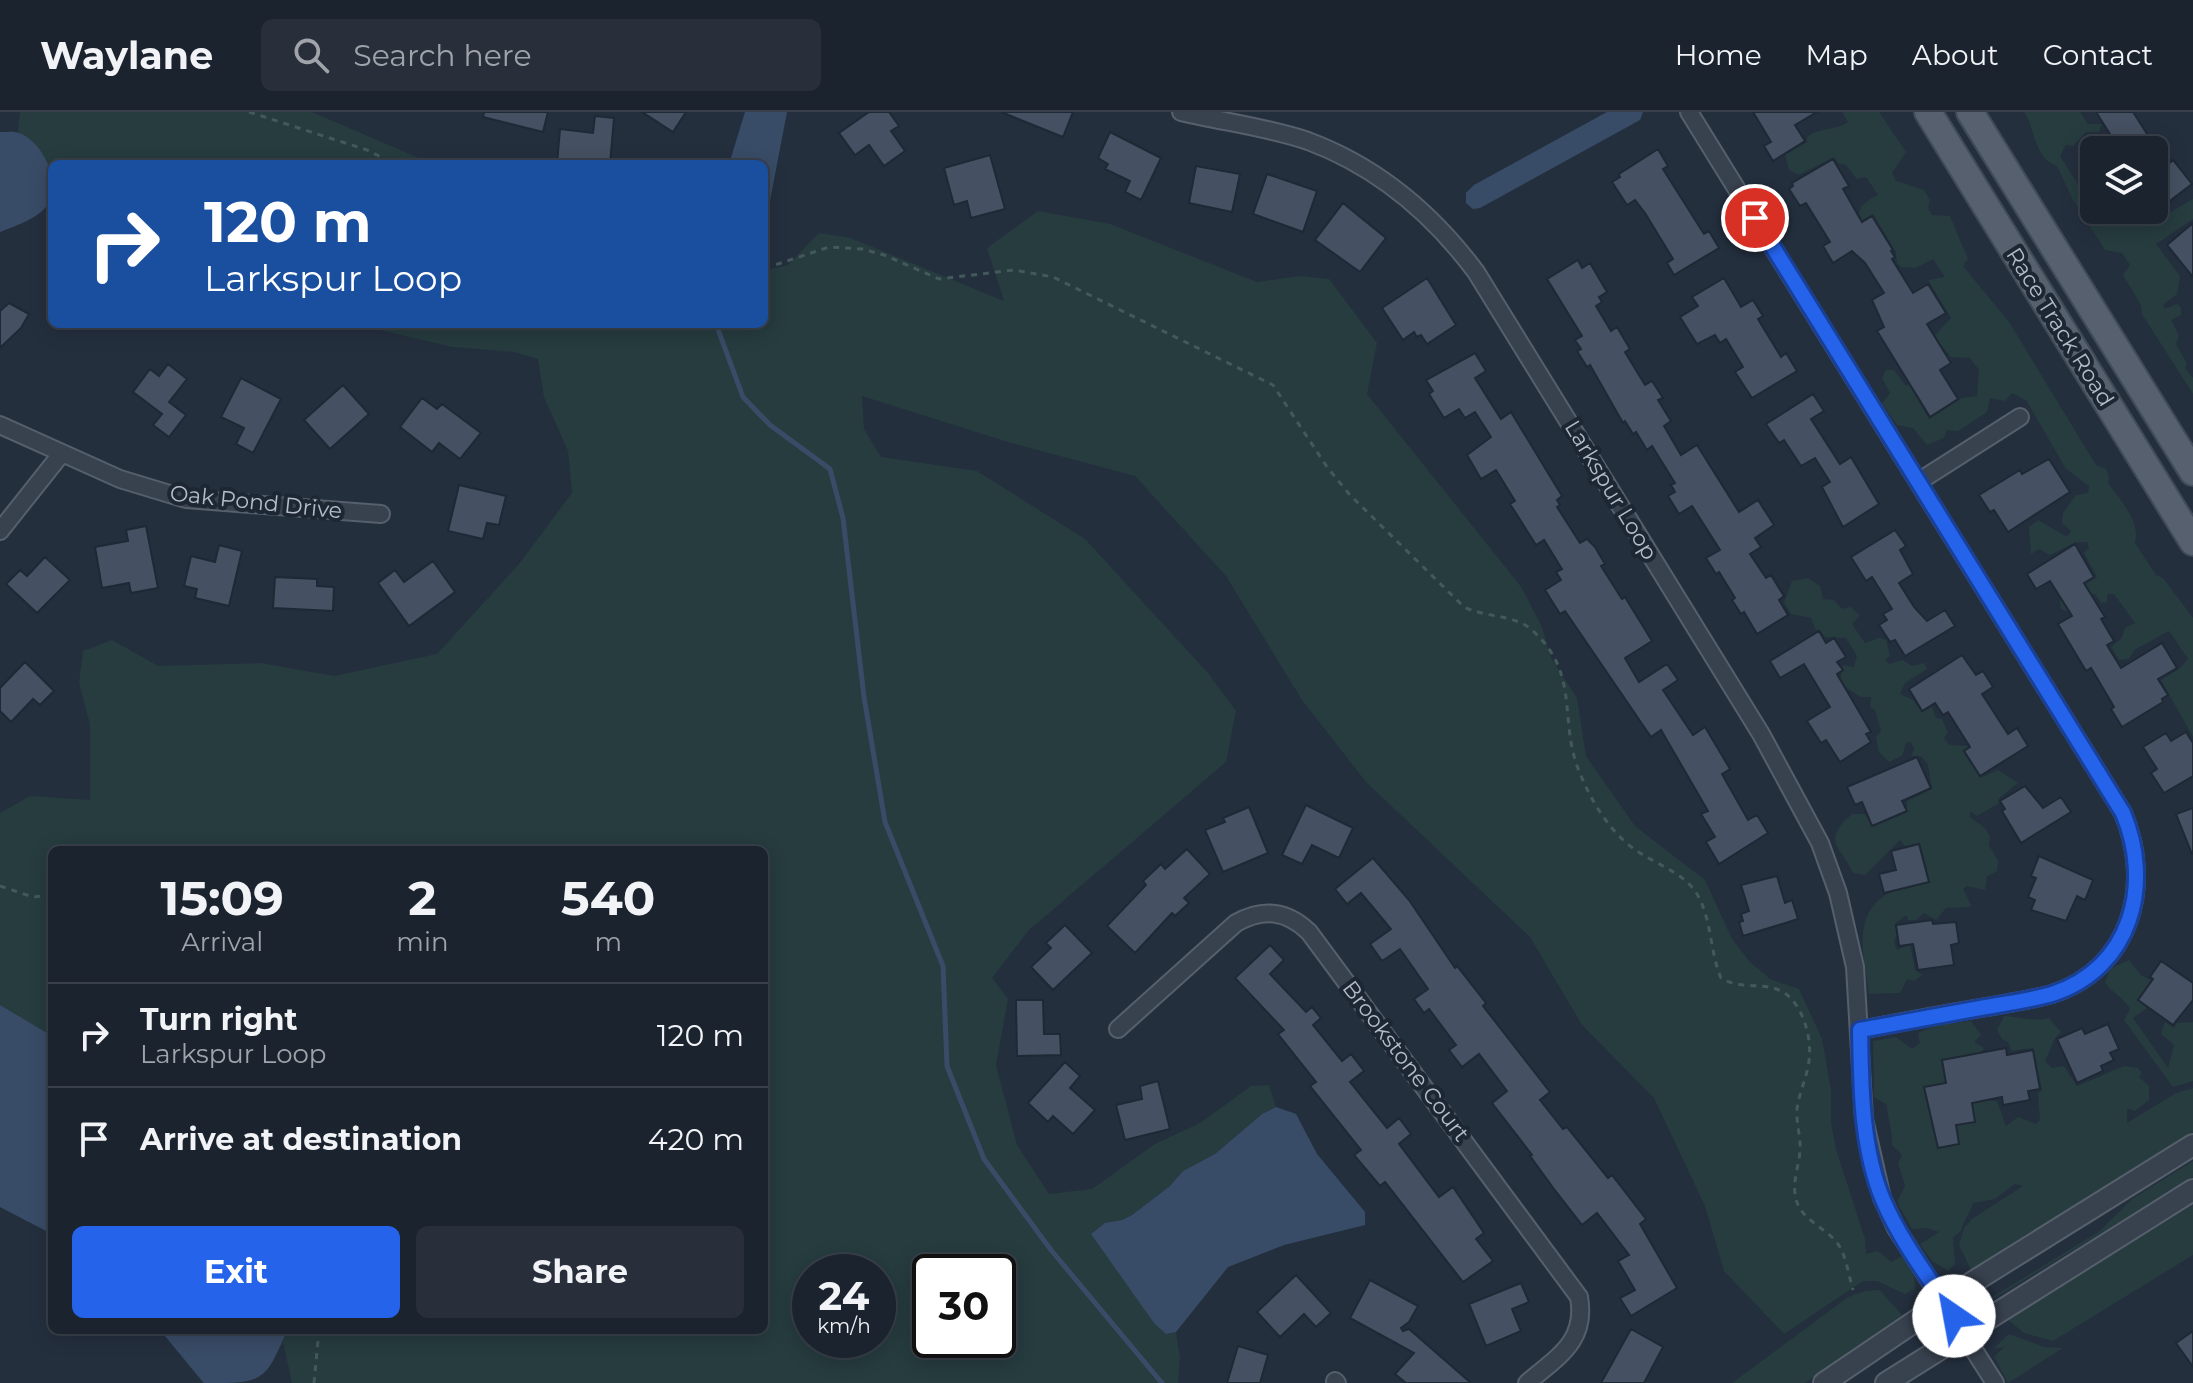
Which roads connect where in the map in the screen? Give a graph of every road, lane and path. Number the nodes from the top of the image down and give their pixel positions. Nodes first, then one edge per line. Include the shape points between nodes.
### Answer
1 (249, 112) edge
2 (1181, 112) edge
3 (1689, 112) edge
4 (1928, 112) edge
5 (1970, 112) edge
6 (1229, 117) edge
7 (387, 160) edge
8 (768, 265) edge
9 (2020, 417) dead end
10 (0, 425) edge
11 (62, 453) junction
12 (2193, 472) edge
13 (1918, 482) junction
14 (381, 514) dead end
15 (0, 531) edge
16 (2193, 542) edge
17 (0, 886) edge
18 (48, 895) edge
19 (1118, 1029) dead end
20 (1860, 1030) junction
21 (2193, 1145) edge
22 (2193, 1190) edge
23 (1853, 1290) dead end
24 (1944, 1301) junction
25 (1964, 1331) junction
26 (319, 1334) edge
27 (314, 1383) edge
28 (1527, 1383) edge
29 (1824, 1383) edge
30 (1886, 1383) edge
31 (1995, 1383) edge

1 - 7 path
2 - 6 street, Larkspur Loop
3 - 13 street
4 - 16 main road, Race Track Road
5 - 12 main road, Race Track Road
6 - 20 street, Larkspur Loop via 1305,140 1374,173 1413,201 1476,272 1798,798 1838,893 1855,967
8 - 23 path via 829,247 884,255 939,279 1014,270 1053,277 1273,385 1350,495 1464,607 1483,616 1516,619 1532,630 1562,675 1578,769 1609,824 1625,843 1696,893 1721,978 1777,989 1799,1010 1807,1027 1810,1060 1797,1113 1801,1149 1795,1195 1799,1207 1841,1249
9 - 13 street
10 - 11 street, Oak Pond Drive
11 - 14 street, Oak Pond Drive via 147,489 186,499
11 - 15 street
13 - 20 street via 2123,813 2133,842 2138,887 2119,942 2073,984 2032,998
17 - 18 path via 33,897
19 - 28 street, Brookstone Court via 1236,923 1266,912 1297,921 1579,1297 1582,1313 1576,1336
20 - 24 street, Larkspur Loop via 1864,1119 1882,1198
21 - 24 street
22 - 25 street
24 - 25 street, Larkspur Loop
24 - 29 street
25 - 30 street
25 - 31 street, Larkspur Loop
26 - 27 path

